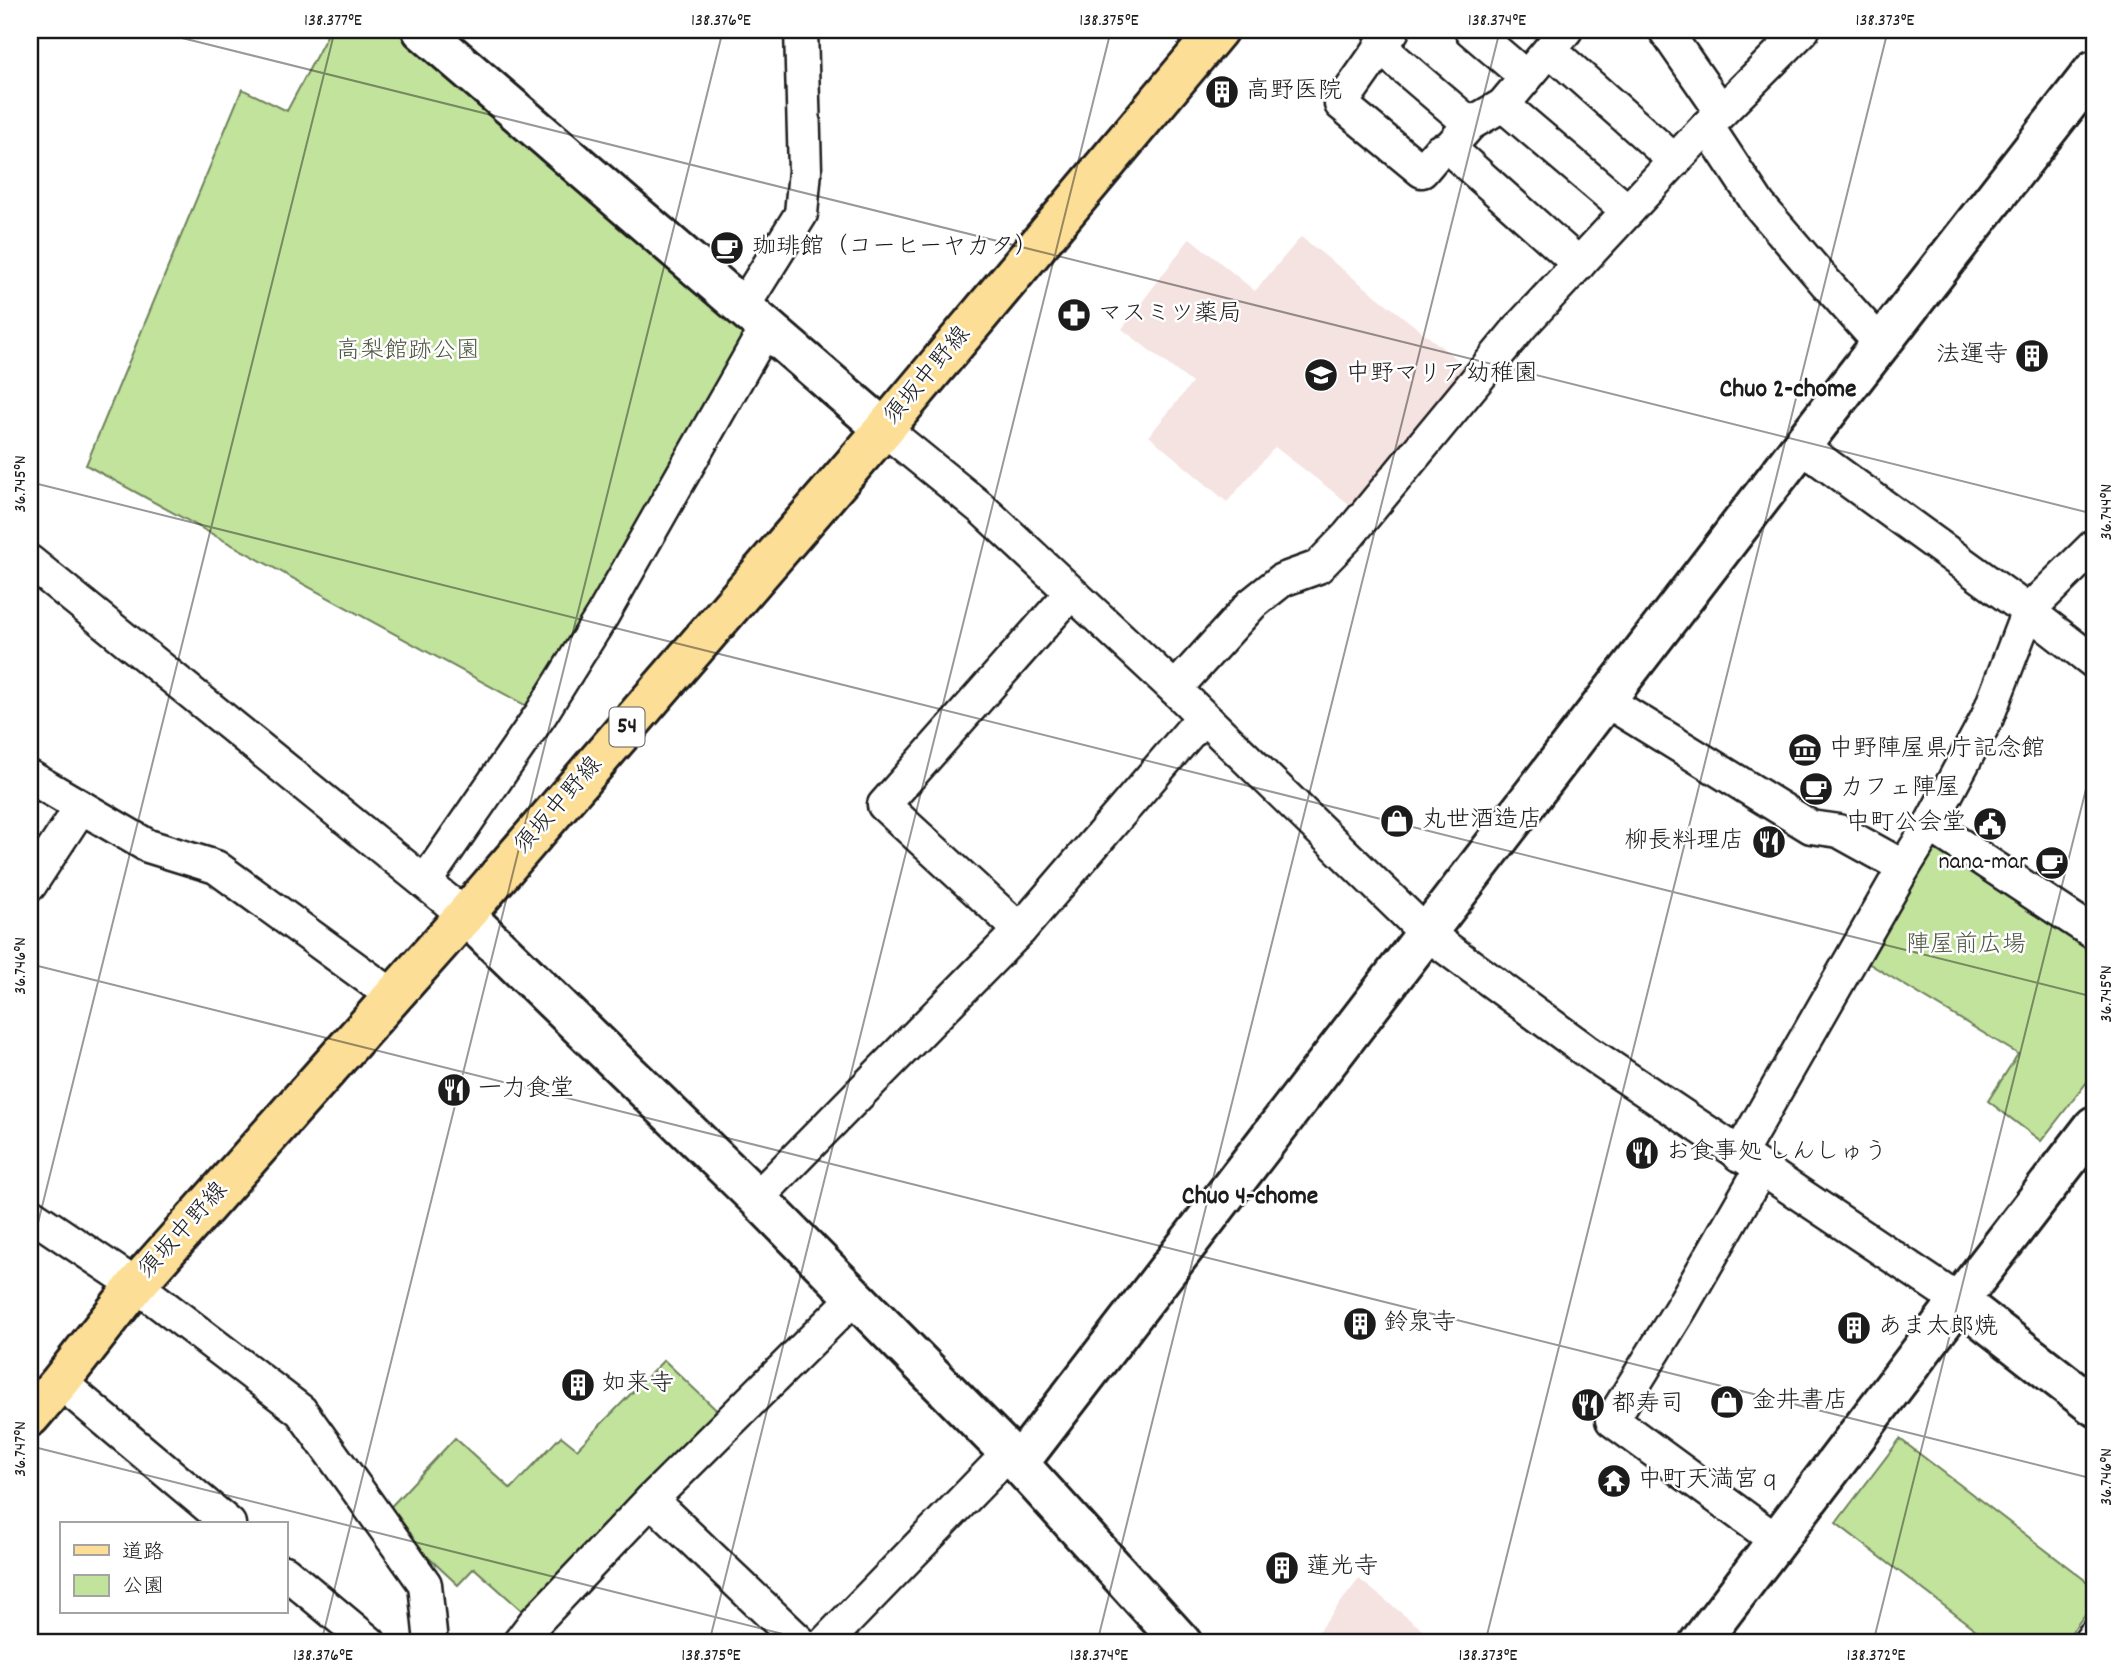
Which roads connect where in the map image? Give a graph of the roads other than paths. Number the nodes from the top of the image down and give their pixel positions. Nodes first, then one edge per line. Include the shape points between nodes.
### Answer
1 (422, 30) edge
2 (801, 30) edge
3 (1218, 30) edge
4 (1471, 30) edge
5 (1665, 30) edge
6 (1803, 30) edge
7 (1386, 38) edge
8 (1558, 40) edge
9 (2094, 70) edge
10 (1526, 77) junction
11 (1503, 105) junction
12 (1714, 118) junction
13 (1470, 124) junction
14 (1449, 148) junction
15 (1675, 160) junction
16 (1628, 211) junction
17 (1579, 264) junction
18 (754, 318) junction
19 (1880, 343) junction
20 (884, 429) junction
21 (1801, 446) junction
22 (2094, 546) edge
23 (30, 562) edge
24 (1071, 593) junction
25 (2028, 611) junction
26 (2094, 662) edge
27 (1175, 689) junction
28 (1605, 700) junction
29 (1203, 717) junction
30 (30, 776) edge
31 (81, 807) junction
32 (1930, 825) junction
33 (1904, 867) junction
34 (425, 882) junction
35 (30, 885) edge
36 (465, 915) junction
37 (1020, 930) junction
38 (1426, 933) junction
39 (2094, 933) edge
40 (393, 996) junction
41 (2094, 1126) edge
42 (1750, 1162) junction
43 (757, 1198) junction
44 (30, 1214) edge
45 (136, 1285) junction
46 (855, 1297) junction
47 (1959, 1301) junction
48 (60, 1382) junction
49 (2094, 1406) edge
50 (30, 1417) edge
51 (1014, 1458) junction
52 (651, 1500) junction
53 (227, 1522) edge
54 (1777, 1541) junction
55 (287, 1574) edge
56 (2094, 1636) edge
57 (370, 1643) edge
58 (431, 1643) edge
59 (519, 1643) edge
60 (801, 1643) edge
61 (825, 1643) edge
62 (1182, 1643) edge
63 (1699, 1643) edge
64 (2089, 1643) edge

1 - 18 street
2 - 18 street via 805,171 801,214
3 - 20 main road, 須坂中野線 / 54
4 - 10 street
5 - 12 street
6 - 12 street
7 - 13 street
7 - 14 street via 1341,104 1422,171 1439,151
8 - 10 street
8 - 15 street
9 - 19 street
10 - 11 street
11 - 13 street
11 - 16 street
12 - 15 street
12 - 19 street via 1759,205
13 - 14 street
14 - 17 street
15 - 16 street
16 - 17 street
17 - 27 street via 1521,326 1348,536 1318,567 1282,580 1252,604
18 - 20 street
18 - 34 street via 602,616 555,693
19 - 21 street
20 - 24 street via 981,508
20 - 36 main road, 須坂中野線 / 54
21 - 25 street
21 - 28 street
22 - 25 street
23 - 34 street
24 - 27 street
24 - 37 street via 884,805
25 - 26 street
25 - 32 street via 1987,718
27 - 29 street
28 - 33 street via 1811,827 1839,831
28 - 38 street
29 - 37 street
29 - 38 street
30 - 31 street
31 - 35 street
31 - 40 street via 148,846 216,867
32 - 33 street
32 - 39 street
33 - 42 street
34 - 36 street
36 - 40 main road, 須坂中野線 / 54
36 - 43 street
37 - 43 street
38 - 42 street
38 - 51 street
40 - 45 main road, 須坂中野線 / 54
41 - 47 street
42 - 47 street
42 - 54 street via 1681,1308 1612,1420
43 - 46 street
44 - 45 street
45 - 48 main road, 須坂中野線 / 54
45 - 58 street via 300,1411 425,1584
46 - 51 street
46 - 52 street
47 - 49 street
47 - 54 street
48 - 50 main road, 須坂中野線 / 54
48 - 53 street
51 - 61 street
51 - 62 street
52 - 59 street
52 - 60 street
54 - 63 street
55 - 57 street
56 - 64 street

